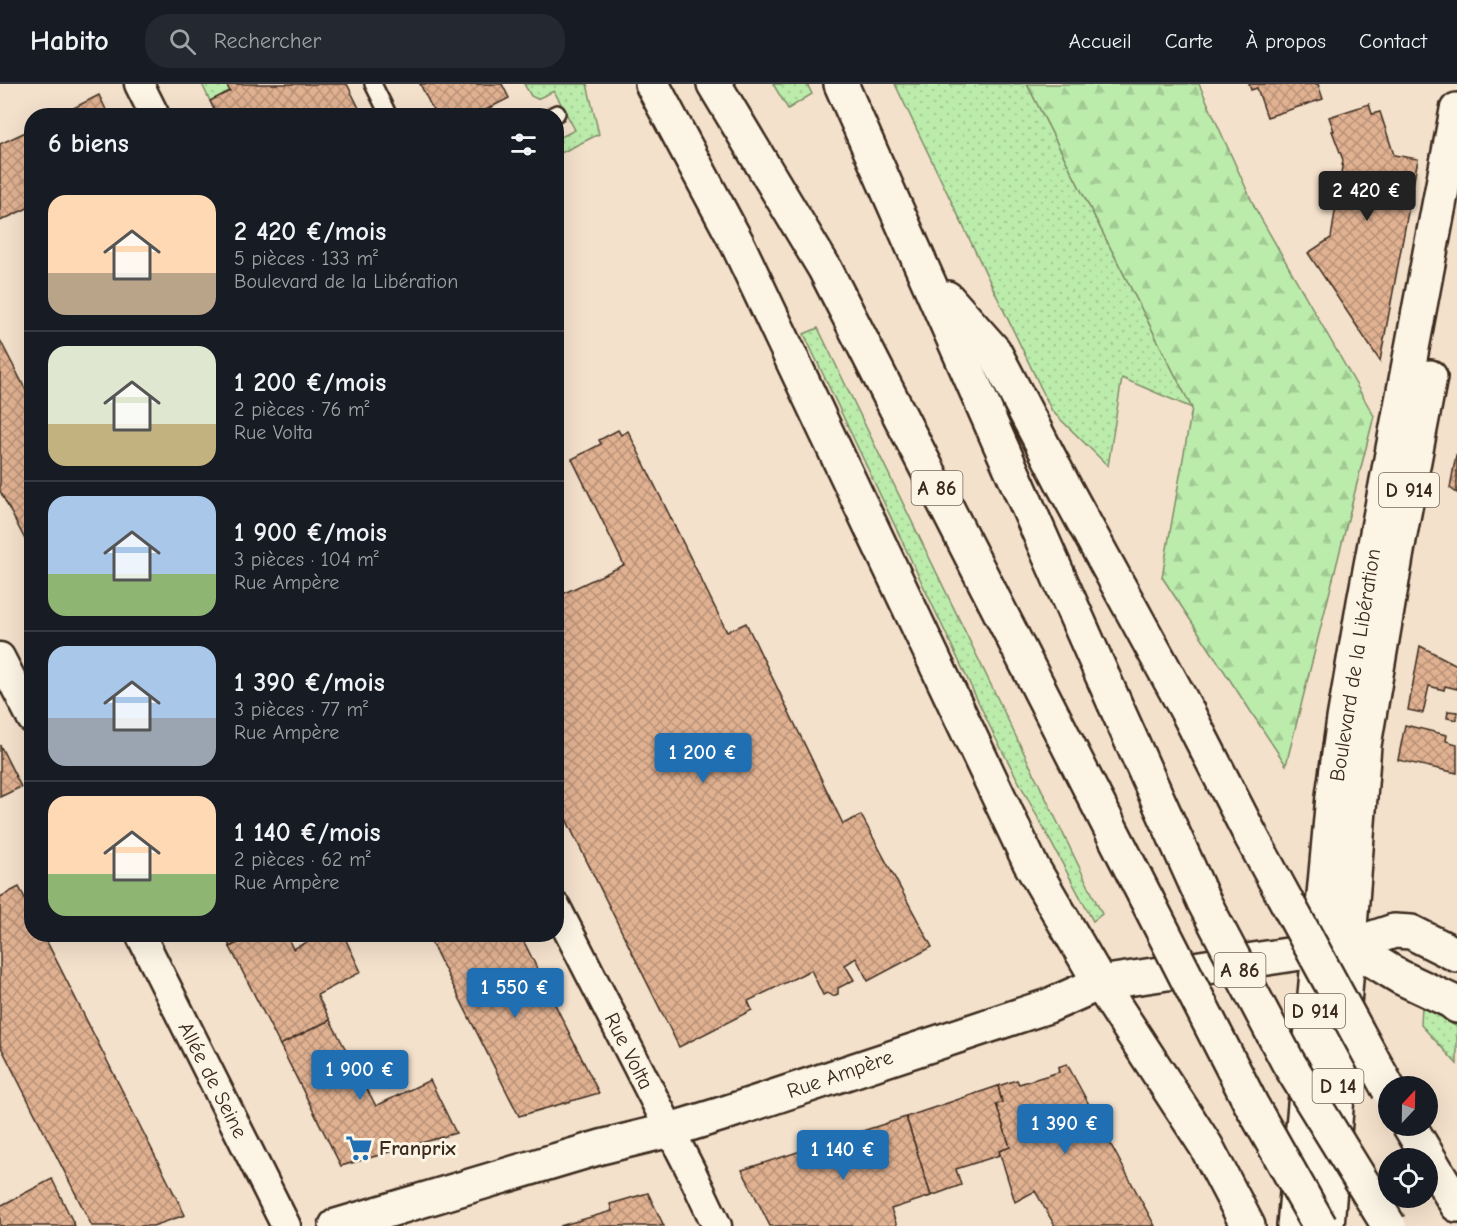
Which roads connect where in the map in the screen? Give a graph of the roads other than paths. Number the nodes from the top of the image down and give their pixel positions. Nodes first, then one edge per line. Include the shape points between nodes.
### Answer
1 (139, 84) edge
2 (373, 84) edge
3 (652, 84) edge
4 (714, 84) edge
5 (841, 84) edge
6 (151, 108) edge
7 (385, 108) edge
8 (1457, 110) edge
9 (1457, 235) edge
10 (926, 274) junction
11 (1429, 326) junction
12 (0, 657) edge
13 (24, 704) edge
14 (564, 923) edge
15 (144, 942) edge
16 (1334, 947) junction
17 (1457, 955) edge
18 (1100, 983) junction
19 (1457, 1006) edge
20 (1381, 1076) edge
21 (670, 1130) junction
22 (1416, 1136) edge
23 (1457, 1205) edge
24 (286, 1226) edge
25 (336, 1226) edge
26 (717, 1226) edge
27 (1248, 1226) edge
28 (1294, 1226) edge
29 (1320, 1226) edge
30 (1327, 1226) edge
31 (1389, 1226) edge

1 - 6 street
2 - 7 lane
3 - 18 main road via 737,243 1030,864
4 - 29 main road, A 86, bridge via 825,269 1251,1104
5 - 10 main road, A 86
8 - 11 main road, Boulevard de la Libération / D 914
9 - 11 main road, Boulevard de la Libération / D 914
10 - 20 main road, bridge via 994,351
10 - 31 main road, A 86, bridge via 1214,922 1288,1062
11 - 16 main road, Boulevard de la Libération / D 914
12 - 13 street
14 - 21 street, Rue Volta
15 - 24 street, Allée de Seine
16 - 17 main road, Rue Ampère via 1394,931 1411,933
16 - 18 main road, Rue Ampère
16 - 19 main road
16 - 28 main road, Boulevard de la Libération / D 914
16 - 30 main road, Boulevard de la Libération / D 14
18 - 21 main road, Rue Ampère via 1048,1006
18 - 27 main road via 1206,1146
21 - 25 main road, Rue Ampère
21 - 26 street, Rue Volta
22 - 23 main road

